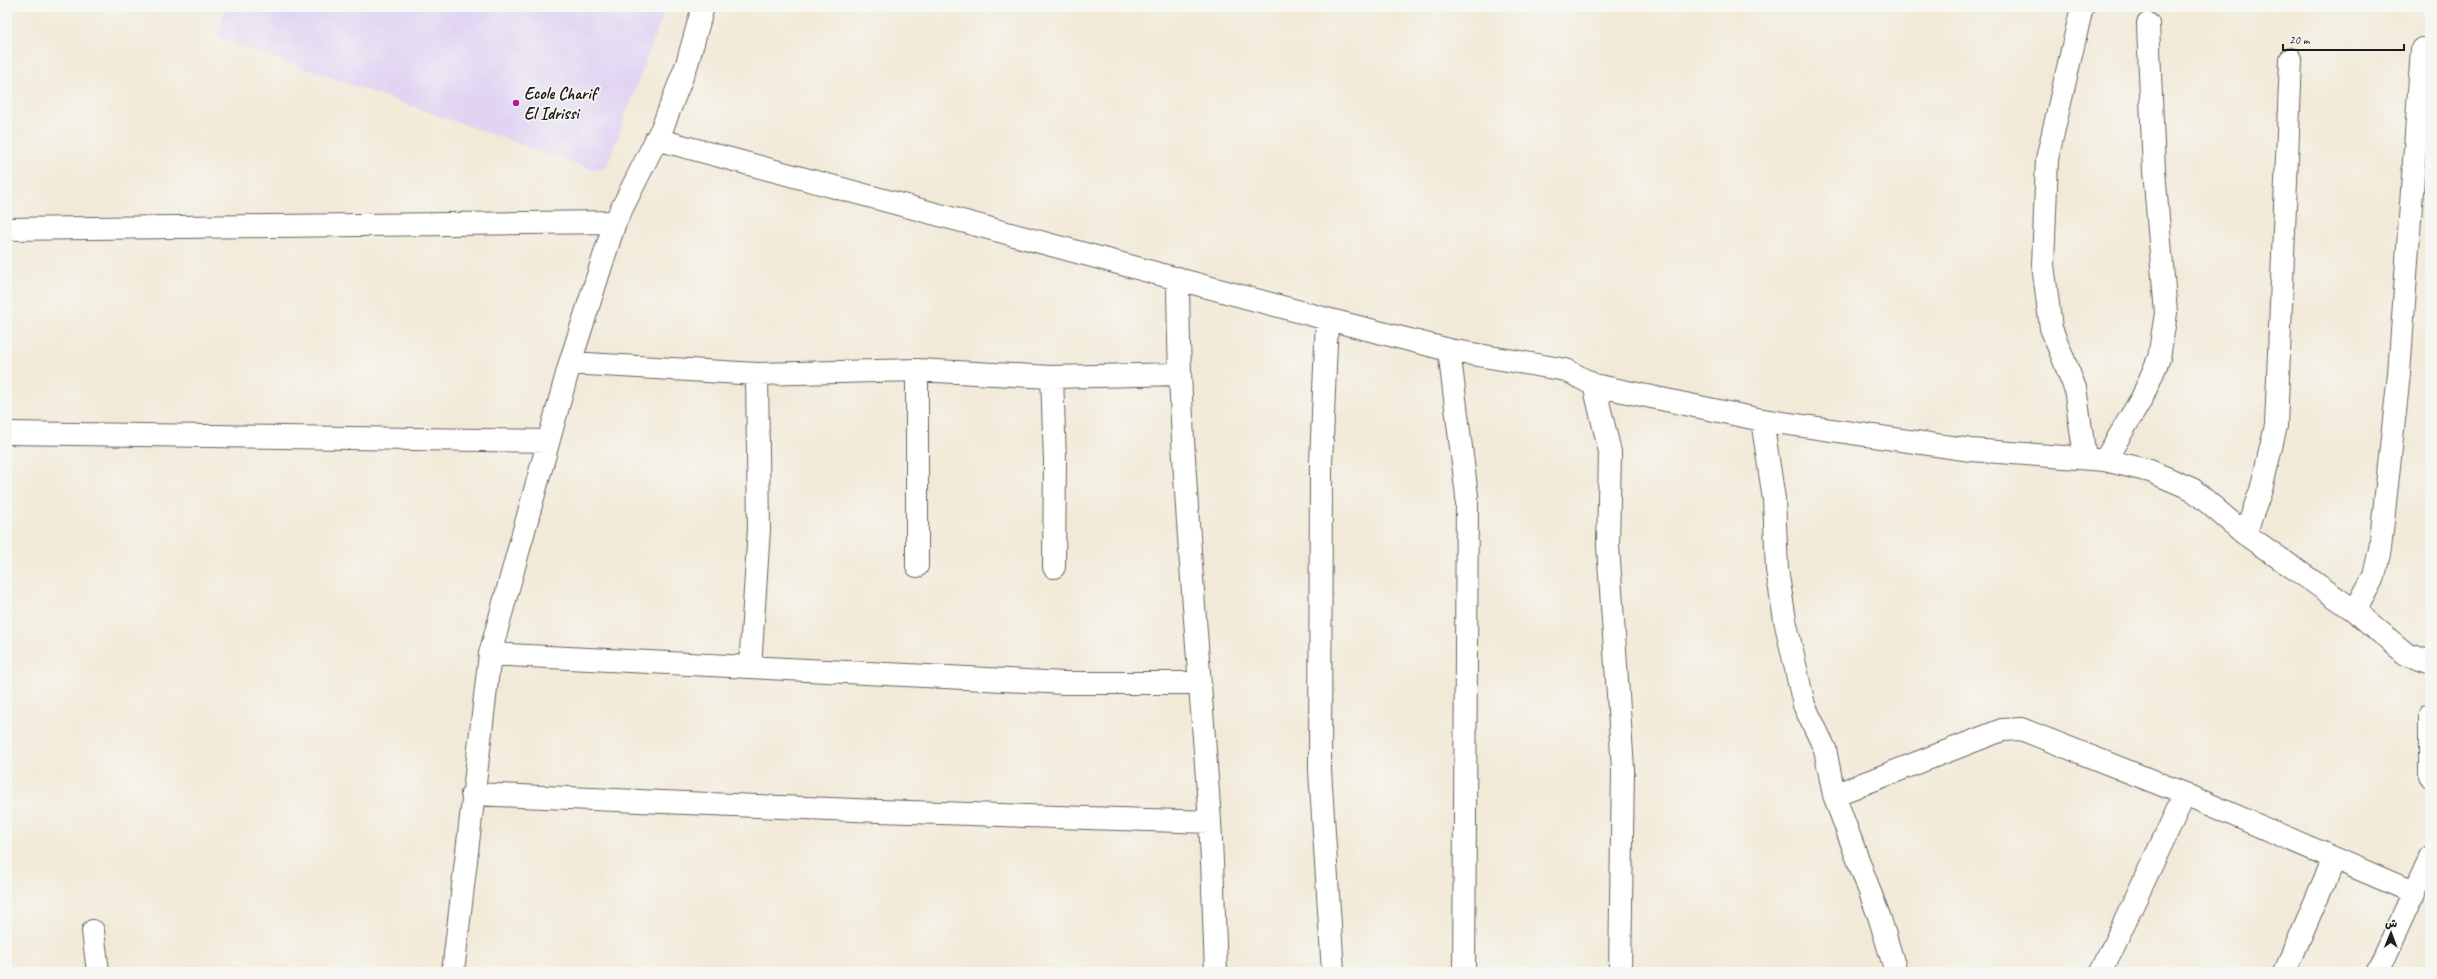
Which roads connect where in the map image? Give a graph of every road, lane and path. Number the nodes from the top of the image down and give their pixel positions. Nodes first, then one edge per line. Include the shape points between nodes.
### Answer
1 (703, 7) edge
2 (2082, 7) edge
3 (2148, 24) dead end
4 (2422, 49) dead end
5 (2291, 59) dead end
6 (656, 139) junction
7 (615, 222) junction
8 (7, 229) edge
9 (1178, 278) junction
10 (1326, 319) junction
11 (1449, 350) junction
12 (570, 363) junction
13 (917, 370) junction
14 (757, 374) junction
15 (1179, 374) junction
16 (1052, 377) junction
17 (1594, 385) junction
18 (1762, 420) junction
19 (7, 433) edge
20 (548, 441) junction
21 (2095, 458) junction
22 (2245, 534) junction
23 (917, 566) dead end
24 (1054, 567) dead end
25 (2355, 611) junction
26 (490, 654) junction
27 (2430, 662) edge
28 (750, 668) junction
29 (1198, 683) junction
30 (2430, 715) edge
31 (2430, 776) edge
32 (472, 794) junction
33 (2185, 794) junction
34 (1834, 795) junction
35 (1210, 822) junction
36 (2430, 857) edge
37 (2334, 858) junction
38 (2415, 892) junction
39 (93, 931) dead end
40 (98, 972) edge
41 (453, 972) edge
42 (1216, 972) edge
43 (1332, 972) edge
44 (1464, 972) edge
45 (1620, 972) edge
46 (1896, 972) edge
47 (2101, 972) edge
48 (2285, 972) edge
49 (2377, 972) edge

1 - 6 street via 687,64
2 - 21 street via 2047,159 2043,265 2051,328 2075,388
3 - 21 street via 2154,171 2166,313 2159,358 2142,398
4 - 25 street via 2399,374 2380,549 2374,576
5 - 22 street via 2276,426 2261,490
6 - 7 street
6 - 9 street
7 - 8 street
7 - 12 street
9 - 10 street
9 - 15 street
10 - 11 street
10 - 43 street via 1321,463 1320,770
11 - 17 street via 1566,370
11 - 44 street via 1467,496
12 - 14 street
12 - 20 street
13 - 14 street
13 - 16 street
13 - 23 street
14 - 28 street via 759,529
15 - 16 street
15 - 29 street
16 - 24 street via 1055,461
17 - 18 street
17 - 45 street via 1610,452 1608,546 1623,769
18 - 21 street via 1971,450
18 - 34 street via 1774,500 1777,570 1785,620 1804,705 1825,749
19 - 20 street
20 - 26 street
21 - 22 street via 2150,471 2192,489
22 - 25 street
25 - 27 street via 2406,654
26 - 28 street
26 - 32 street
28 - 29 street via 1065,683
29 - 35 street
30 - 31 street
32 - 35 street
32 - 41 street
33 - 34 street via 2021,729 2002,730
33 - 37 street
33 - 47 street
34 - 46 street via 1880,919
35 - 42 street
36 - 38 street
37 - 38 street
37 - 48 street
38 - 49 street
39 - 40 street

